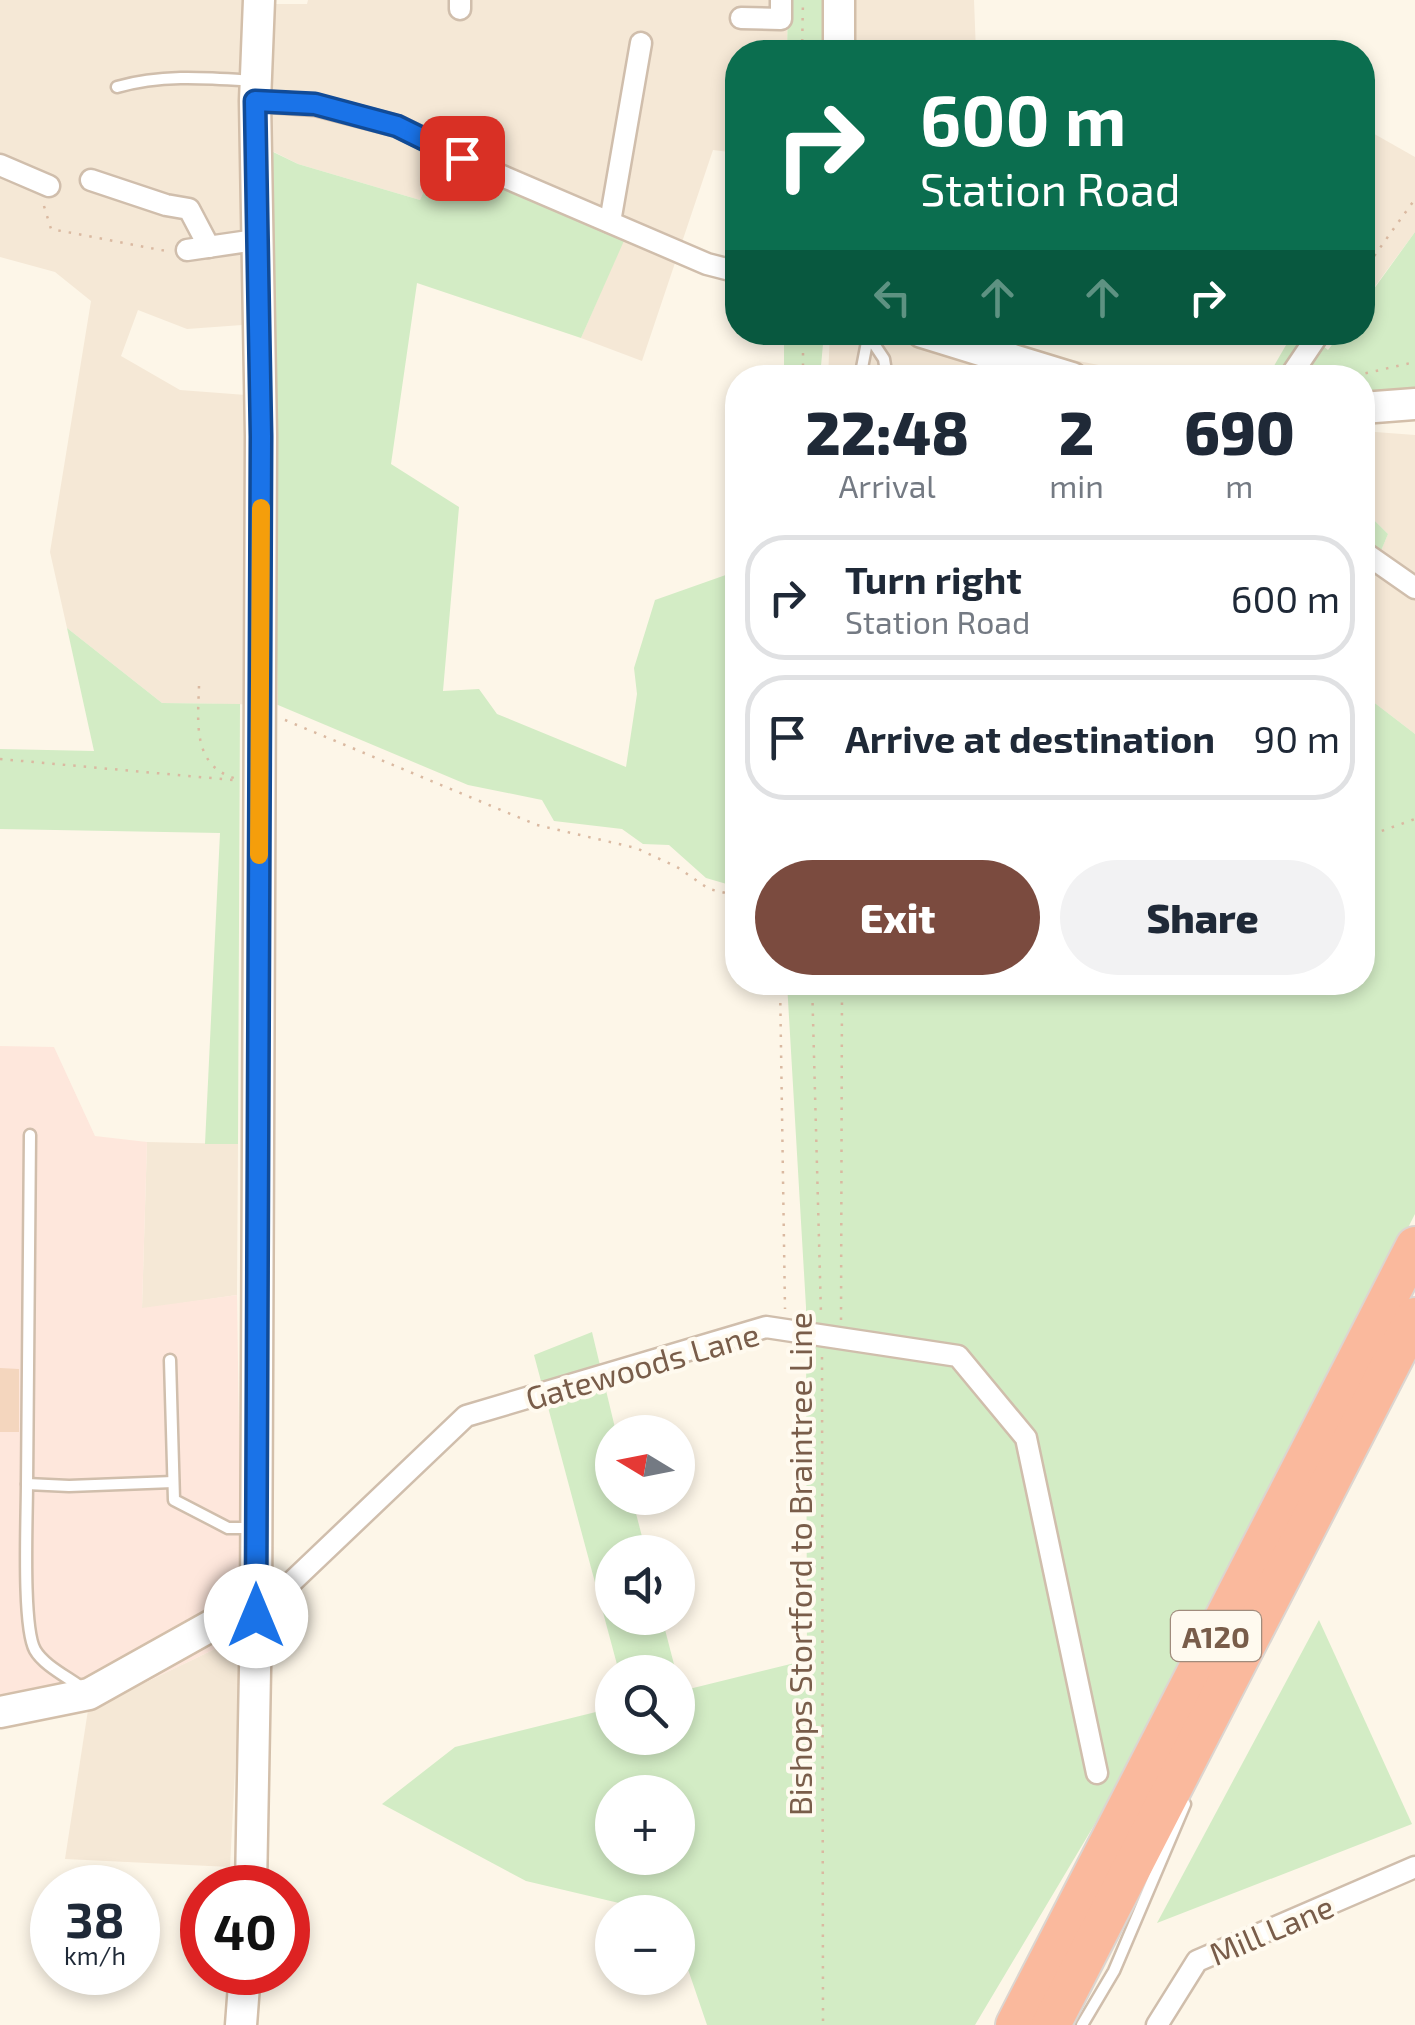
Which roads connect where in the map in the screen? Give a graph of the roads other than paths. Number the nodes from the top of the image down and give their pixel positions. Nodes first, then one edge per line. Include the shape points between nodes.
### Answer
1 (259, 0) edge
2 (781, 0) edge
3 (838, 0) edge
4 (741, 18) dead end
5 (838, 40) edge
6 (641, 43) dead end
7 (117, 88) dead end
8 (255, 91) junction
9 (0, 165) edge
10 (91, 180) dead end
11 (50, 186) road end
12 (610, 222) junction
13 (256, 240) junction
14 (210, 246) junction
15 (187, 250) road end
16 (725, 269) edge
17 (993, 345) edge
18 (1041, 365) edge
19 (1415, 404) edge
20 (1375, 407) edge
21 (1375, 560) edge
22 (1415, 588) edge
23 (30, 1135) dead end
24 (1415, 1246) edge
25 (1415, 1316) edge
26 (170, 1360) dead end
27 (173, 1482) junction
28 (27, 1484) junction
29 (256, 1528) junction
30 (1299, 1548) junction
31 (256, 1616) junction
32 (89, 1694) junction
33 (0, 1712) edge
34 (1219, 1727) dead end
35 (1097, 1774) dead end
36 (1187, 1799) dead end
37 (251, 1865) edge
38 (1415, 1867) edge
39 (243, 1995) edge
40 (241, 2025) edge
41 (1015, 2025) edge
42 (1051, 2025) edge
43 (1082, 2025) edge
44 (1157, 2025) edge

1 - 8 street
2 - 4 street via 780,19
3 - 5 street
6 - 12 street
7 - 8 lane via 190,76
8 - 12 street via 397,126
8 - 13 street
9 - 11 street
10 - 14 street via 189,208
12 - 16 street
13 - 14 street
13 - 29 street
14 - 15 street
17 - 18 street
19 - 20 street
21 - 22 street
23 - 28 lane
24 - 41 highway, A120
25 - 30 highway, A120
26 - 27 lane
27 - 28 lane
27 - 29 lane via 174,1500 228,1528
28 - 32 lane via 33,1647
29 - 31 street
30 - 34 lane
30 - 42 highway, A120
31 - 32 street via 216,1623
31 - 35 street, Gatewoods Lane via 466,1416 766,1327 958,1356 1026,1438
31 - 37 street
32 - 33 street
36 - 43 lane via 1114,1970
38 - 44 street, Mill Lane via 1197,1961
39 - 40 street

